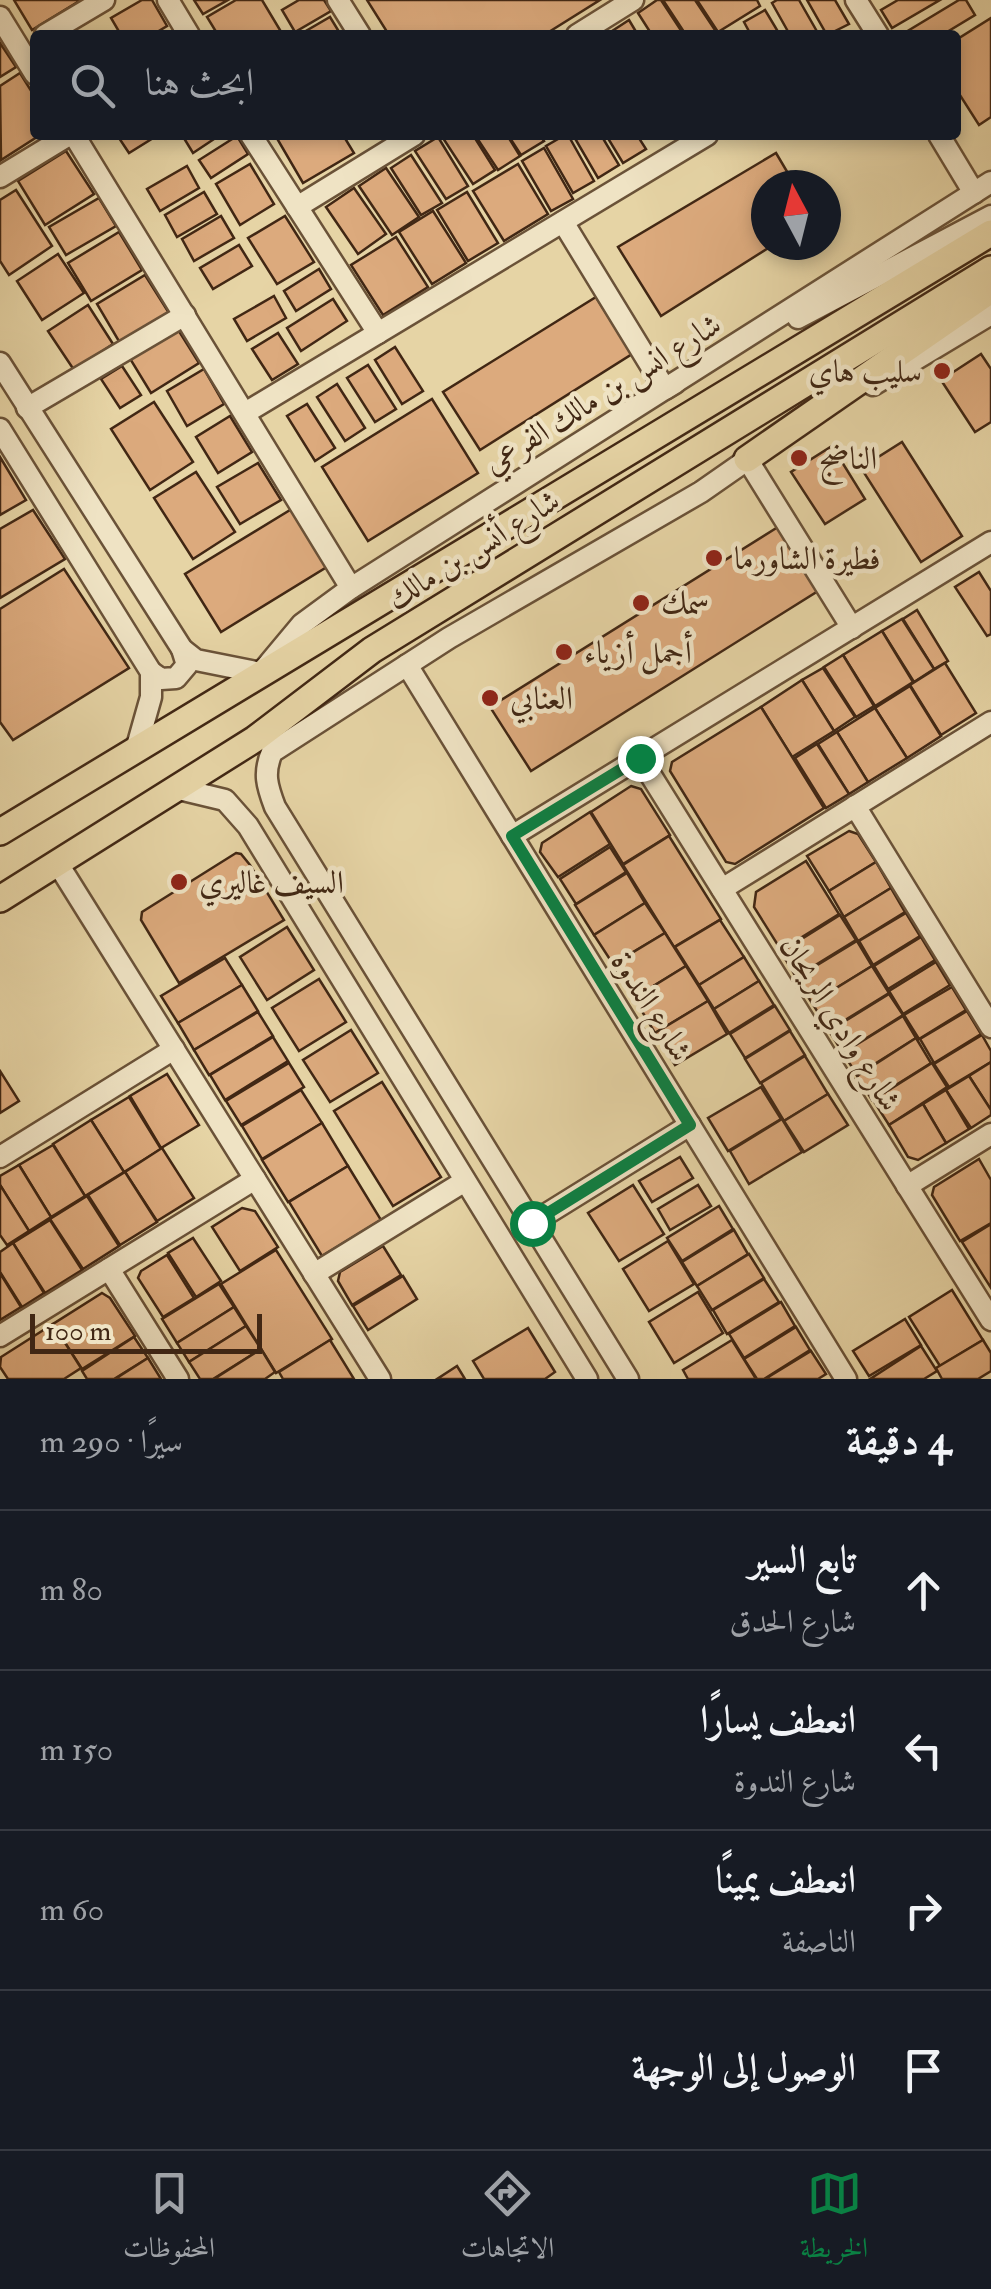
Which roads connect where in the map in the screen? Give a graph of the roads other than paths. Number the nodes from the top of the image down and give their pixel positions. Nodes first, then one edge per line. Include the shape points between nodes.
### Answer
1 (104, 0) edge
2 (168, 0) edge
3 (338, 0) edge
4 (634, 0) edge
5 (856, 0) edge
6 (0, 17) edge
7 (53, 30) edge
8 (186, 30) edge
9 (357, 30) edge
10 (584, 30) edge
11 (874, 30) edge
12 (28, 45) edge
13 (63, 140) edge
14 (74, 140) edge
15 (255, 140) edge
16 (406, 140) edge
17 (700, 140) edge
18 (943, 140) edge
19 (0, 177) edge
20 (982, 188) edge
21 (296, 208) junction
22 (991, 216) edge
23 (563, 222) junction
24 (991, 233) edge
25 (991, 269) edge
26 (991, 290) edge
27 (991, 314) edge
28 (184, 315) junction
29 (378, 333) junction
30 (0, 363) edge
31 (665, 389) junction
32 (27, 408) junction
33 (245, 413) junction
34 (0, 429) edge
35 (748, 459) junction
36 (991, 542) edge
37 (351, 588) junction
38 (852, 628) junction
39 (449, 638) junction
40 (182, 649) junction
41 (407, 665) junction
42 (151, 672) junction
43 (261, 674) junction
44 (991, 722) edge
45 (255, 738) junction
46 (136, 750) junction
47 (640, 758) junction
48 (179, 788) junction
49 (855, 806) junction
50 (0, 832) edge
51 (512, 836) junction
52 (58, 864) junction
53 (722, 889) junction
54 (0, 899) edge
55 (991, 1027) edge
56 (174, 1050) junction
57 (690, 1125) junction
58 (991, 1134) edge
59 (0, 1156) edge
60 (254, 1179) junction
61 (465, 1181) junction
62 (907, 1186) junction
63 (532, 1223) junction
64 (109, 1269) junction
65 (314, 1274) junction
66 (989, 1314) edge
67 (0, 1336) edge
68 (178, 1379) edge
69 (380, 1379) edge
70 (587, 1379) edge
71 (628, 1379) edge
72 (846, 1379) edge

1 - 7 street
2 - 8 street
3 - 9 street
4 - 10 street
5 - 11 street
6 - 12 street
13 - 19 street
14 - 28 street
15 - 21 street
16 - 21 street
17 - 23 street
18 - 20 street
20 - 31 street, شارع انس بن مالك الفرعي
21 - 29 street
22 - 31 street
23 - 29 street
23 - 31 street
24 - 43 main road
25 - 45 main road, شارع أنس بن مالك via 372,650
26 - 35 main road
27 - 35 street
28 - 32 street
28 - 33 street
29 - 33 street
30 - 32 street
31 - 37 street, شارع انس بن مالك الفرعي
32 - 40 street
33 - 37 street
34 - 42 street
35 - 38 street
35 - 39 street
36 - 38 street
37 - 43 street, شارع انس بن مالك الفرعي via 302,624
38 - 47 street
39 - 41 street
39 - 45 street
40 - 42 street via 187,665 176,678
40 - 43 street via 196,660
41 - 51 street, شارع الندوة
41 - 63 street via 272,752 265,782
42 - 46 street
43 - 46 main road
44 - 49 street
45 - 48 main road, شارع أنس بن مالك
46 - 50 main road
47 - 51 street
47 - 53 street, شارع وادي الريحان
48 - 52 main road, شارع أنس بن مالك
48 - 61 street via 225,800 238,812
49 - 53 street
49 - 55 street
51 - 57 street, شارع الندوة
52 - 54 main road, شارع أنس بن مالك
52 - 56 street
53 - 62 street, شارع وادي الريحان
56 - 59 street
56 - 60 street
57 - 63 street
57 - 72 street, شارع الندوة
58 - 62 street
60 - 64 street
60 - 65 street
61 - 65 street
61 - 70 street
62 - 66 street, شارع وادي الريحان
63 - 71 street
64 - 67 street
64 - 68 street
65 - 69 street

